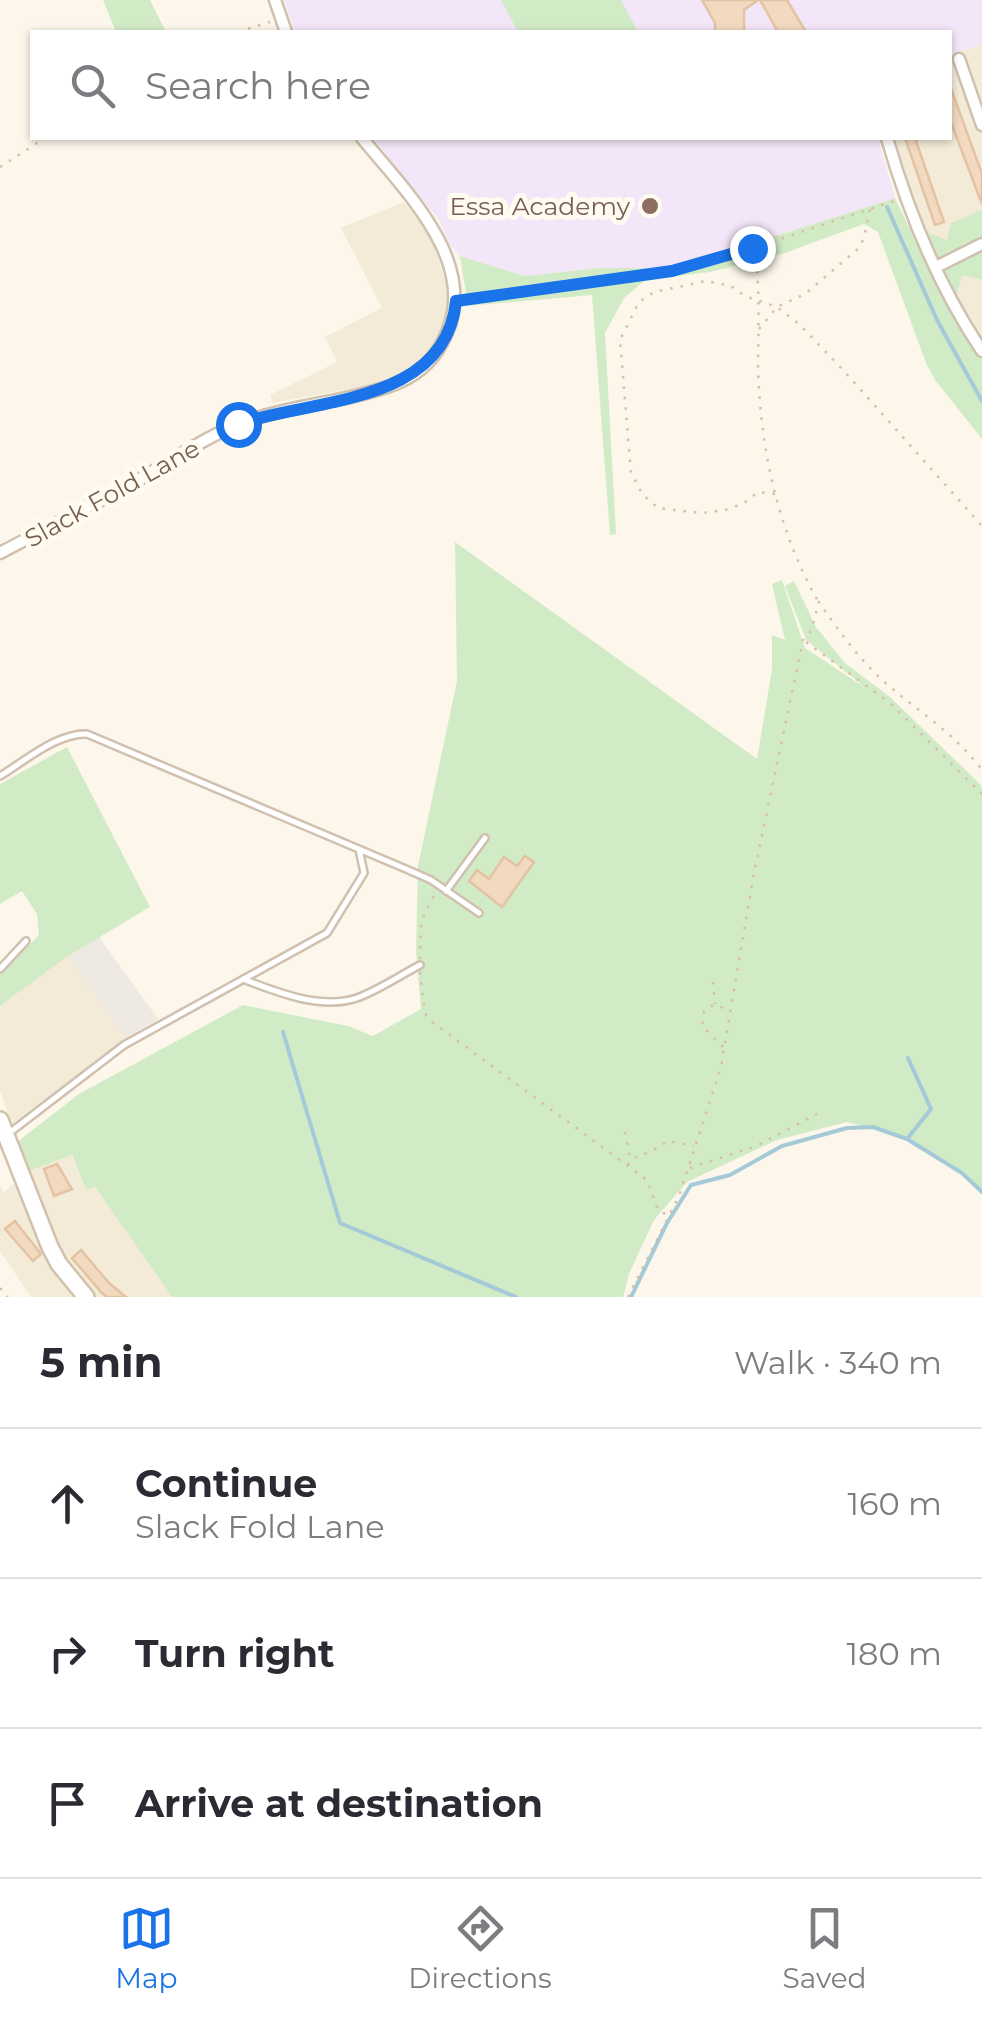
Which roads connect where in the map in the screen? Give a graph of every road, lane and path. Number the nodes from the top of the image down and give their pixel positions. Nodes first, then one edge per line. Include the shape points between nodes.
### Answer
1 (275, 0) edge
2 (282, 18) junction
3 (244, 30) edge
4 (285, 30) edge
5 (959, 59) dead end
6 (981, 121) edge
7 (41, 140) edge
8 (364, 140) edge
9 (888, 140) edge
10 (0, 167) edge
11 (906, 197) junction
12 (870, 209) junction
13 (982, 244) edge
14 (752, 248) junction
15 (936, 268) junction
16 (756, 300) junction
17 (456, 301) junction
18 (777, 308) junction
19 (758, 336) junction
20 (982, 351) edge
21 (775, 494) junction
22 (982, 526) edge
23 (0, 553) edge
24 (819, 602) junction
25 (803, 640) junction
26 (982, 770) edge
27 (0, 776) edge
28 (982, 794) edge
29 (484, 838) dead end
30 (359, 849) junction
31 (439, 886) junction
32 (446, 891) junction
33 (479, 913) dead end
34 (26, 941) dead end
35 (420, 965) junction
36 (0, 969) edge
37 (243, 979) junction
38 (713, 982) dead end
39 (715, 1006) junction
40 (730, 1010) junction
41 (724, 1048) junction
42 (817, 1114) dead end
43 (3, 1128) edge
44 (625, 1132) dead end
45 (695, 1146) junction
46 (630, 1159) junction
47 (628, 1165) junction
48 (688, 1168) junction
49 (668, 1216) junction
50 (0, 1288) edge
51 (8, 1297) edge
52 (86, 1297) edge
53 (628, 1297) edge

1 - 2 street
2 - 3 path
2 - 4 street
5 - 6 street
7 - 10 path
8 - 17 street via 434,228
9 - 11 street
11 - 12 path
11 - 15 street
12 - 14 path
12 - 18 path via 859,248 806,294
13 - 15 street
14 - 16 path
14 - 17 path via 672,271
15 - 20 street
16 - 18 path
16 - 19 path
16 - 21 path via 706,281 654,292 628,318 620,369 631,472 658,508 713,512 758,492
17 - 23 street, Slack Fold Lane via 440,348 401,381 238,424
18 - 19 path
18 - 22 path via 898,428
19 - 21 path via 764,446
21 - 24 path
24 - 25 path
24 - 26 path via 866,665
25 - 28 path via 890,703
25 - 40 path
27 - 30 lane via 59,740 87,734
29 - 32 lane
30 - 31 lane
30 - 37 lane via 364,873 327,933
31 - 32 lane
31 - 35 path via 421,922
32 - 33 lane
34 - 36 lane
35 - 37 lane via 341,1001 290,995
35 - 47 path via 432,1022
37 - 43 lane via 124,1045
38 - 39 path
39 - 40 path
39 - 41 path via 704,1012 702,1026
40 - 41 path
41 - 45 path
42 - 48 path via 756,1146
43 - 52 main road via 50,1247
44 - 46 path
45 - 46 path via 668,1140
45 - 48 path
46 - 47 path
47 - 49 path via 647,1180 658,1210
48 - 49 path
49 - 53 path
50 - 51 path

